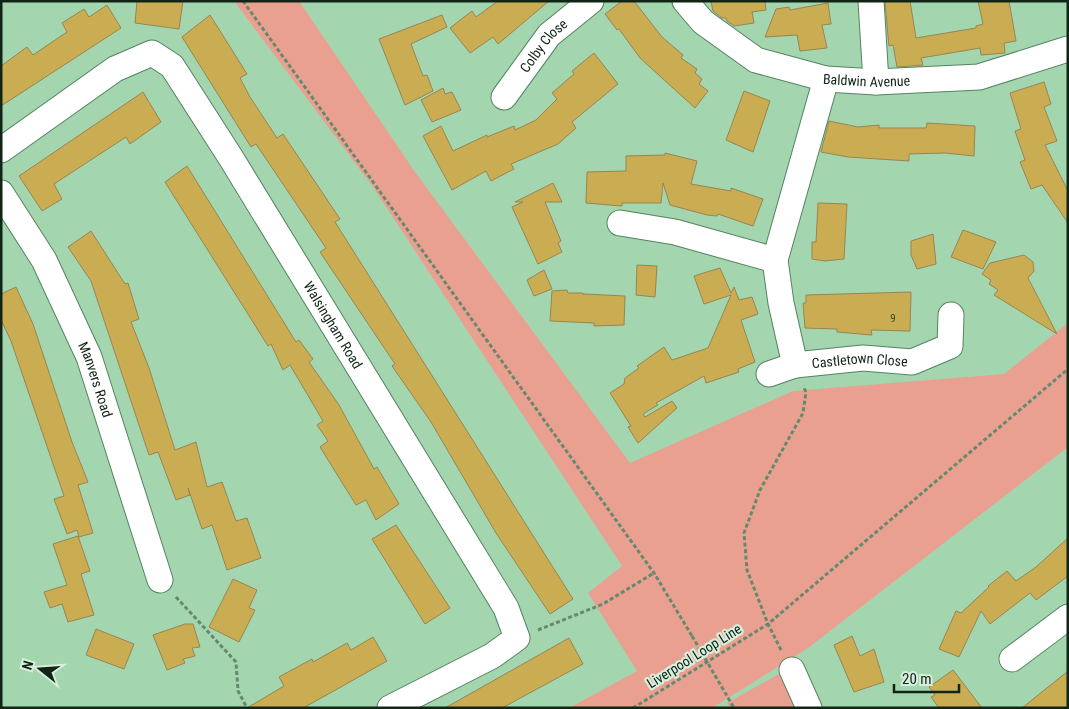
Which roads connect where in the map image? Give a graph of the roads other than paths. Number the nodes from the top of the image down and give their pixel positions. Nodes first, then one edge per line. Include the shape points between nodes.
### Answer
1 (591, 1) edge
2 (685, 1) edge
3 (871, 1) edge
4 (1068, 49) edge
5 (826, 79) junction
6 (876, 82) junction
7 (504, 97) dead end
8 (1, 150) edge
9 (1, 193) edge
10 (620, 223) dead end
11 (775, 260) junction
12 (951, 315) dead end
13 (795, 366) junction
14 (769, 374) dead end
15 (160, 580) road end
16 (1068, 616) edge
17 (1012, 659) dead end
18 (792, 670) road end
19 (390, 708) edge
20 (809, 708) edge

1 - 7 street, Colby Close via 549,35
2 - 5 street, Baldwin Avenue via 703,22 756,60
3 - 6 street
4 - 6 street, Baldwin Avenue via 979,77
5 - 6 street, Baldwin Avenue
5 - 11 street, Castletown Close
8 - 19 street, Walsingham Road via 115,69 152,53 172,66 463,536 506,608 517,638 492,656
9 - 15 street, Manvers Road via 44,260 89,357
10 - 11 street via 675,232
11 - 13 street, Castletown Close
12 - 13 street, Castletown Close via 950,346 912,362 863,358
13 - 14 street, Castletown Close
16 - 17 street
18 - 20 street

